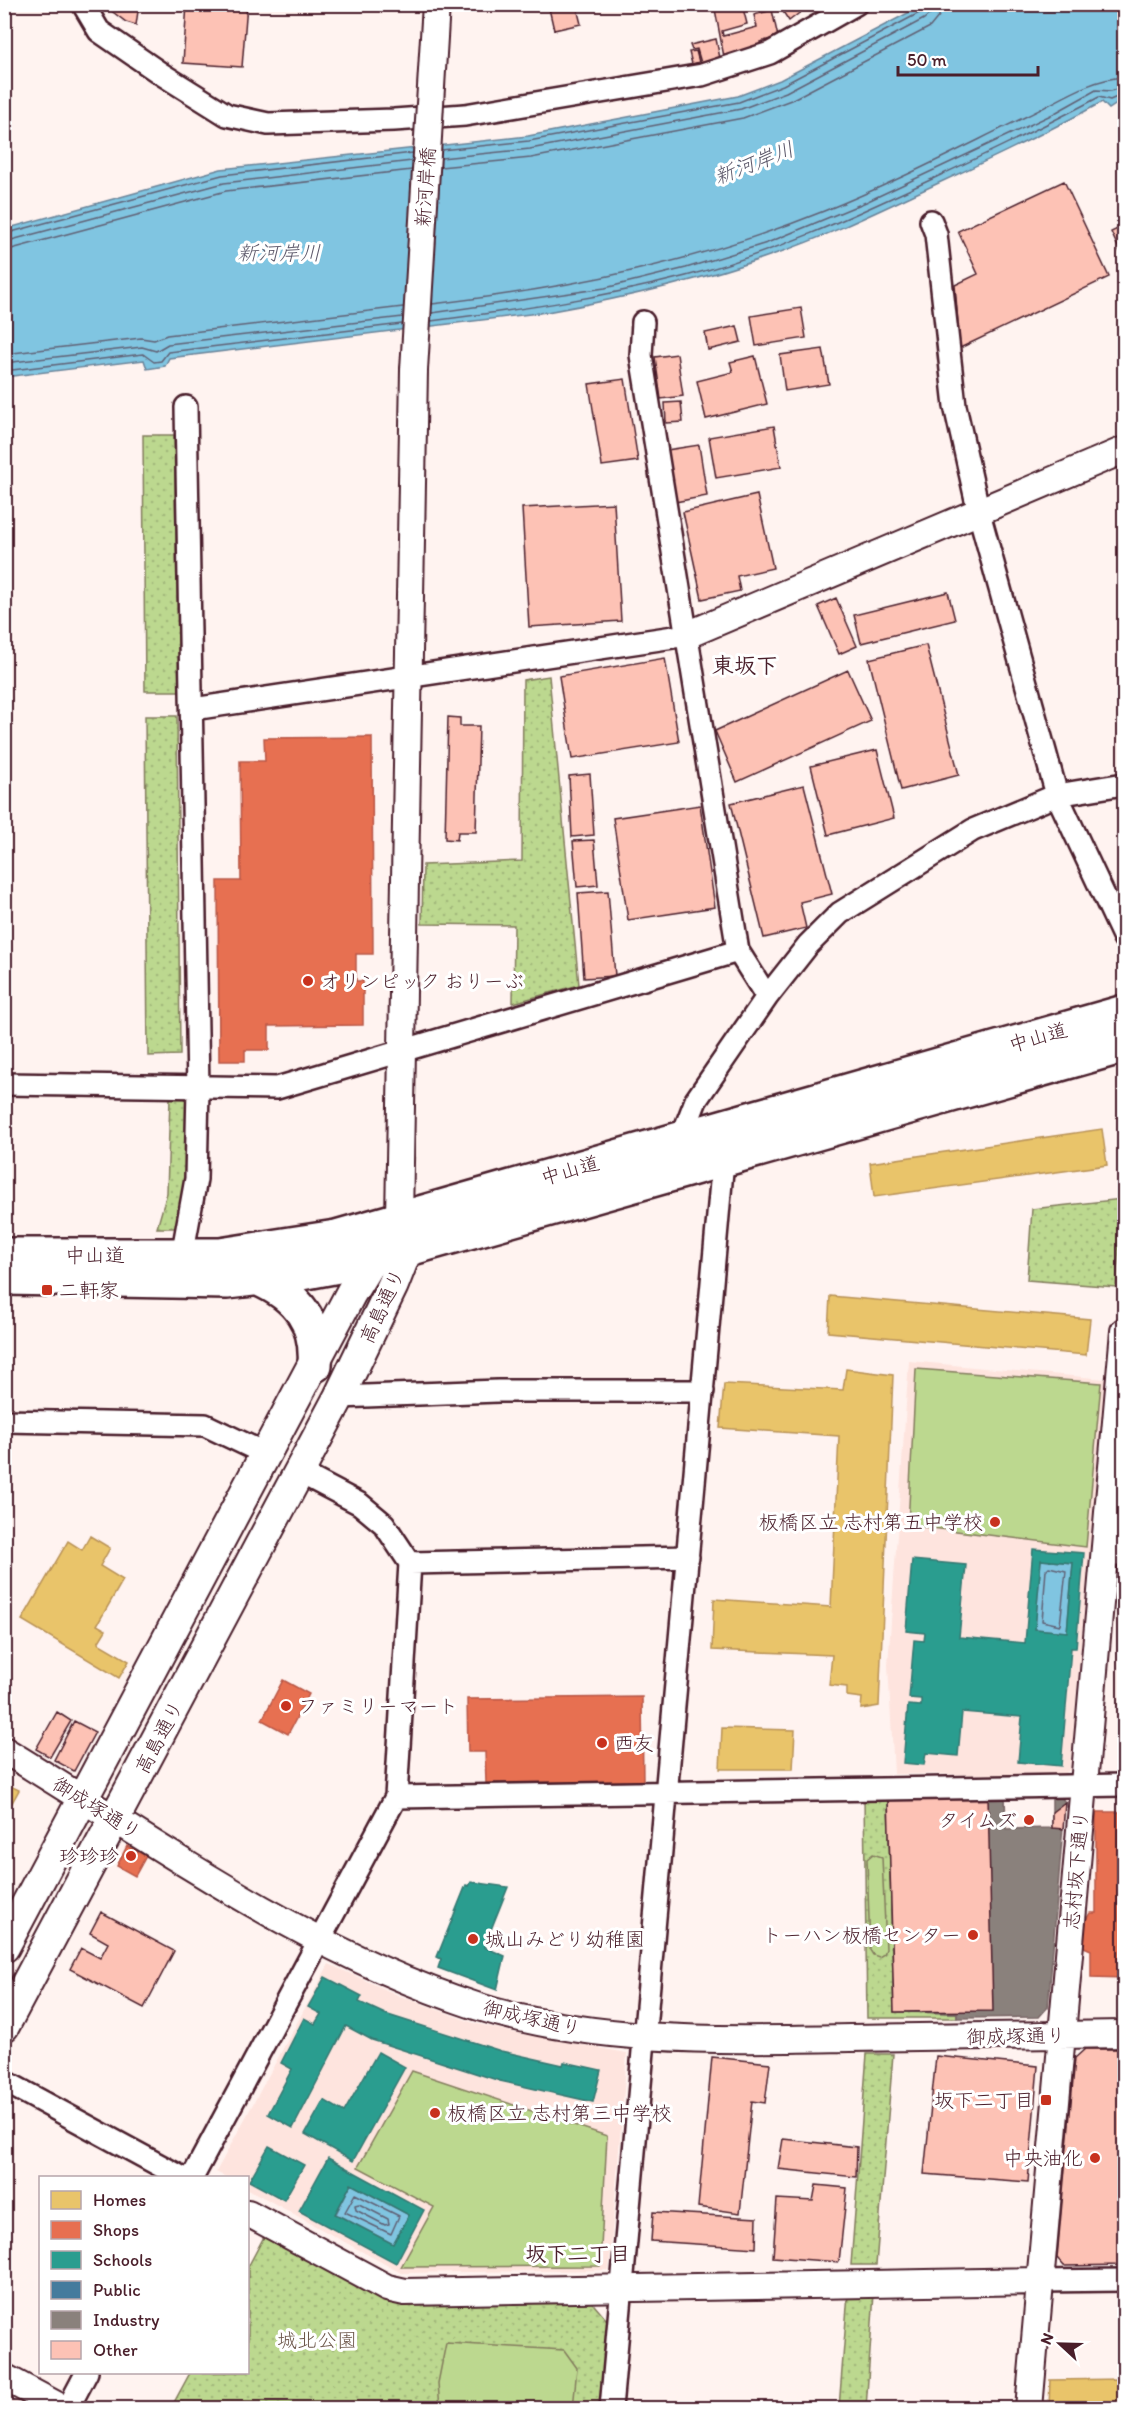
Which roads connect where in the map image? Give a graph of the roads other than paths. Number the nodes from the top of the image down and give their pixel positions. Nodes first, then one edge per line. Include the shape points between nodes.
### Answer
1 (83, 4) edge
2 (436, 4) edge
3 (856, 4) edge
4 (931, 221) dead end
5 (643, 322) dead end
6 (186, 407) dead end
7 (1125, 450) edge
8 (979, 513) junction
9 (687, 635) junction
10 (407, 678) junction
11 (193, 709) junction
12 (1125, 784) edge
13 (1057, 795) junction
14 (1125, 938) edge
15 (738, 951) junction
16 (766, 997) junction
17 (1125, 1012) edge
18 (1125, 1046) edge
19 (401, 1052) junction
20 (4, 1084) edge
21 (198, 1089) junction
22 (681, 1138) junction
23 (723, 1160) junction
24 (399, 1219) junction
25 (406, 1252) junction
26 (4, 1255) edge
27 (182, 1256) junction
28 (370, 1260) junction
29 (4, 1278) edge
30 (259, 1279) junction
31 (1125, 1332) edge
32 (315, 1365) junction
33 (703, 1391) junction
34 (339, 1397) junction
35 (4, 1421) edge
36 (267, 1455) junction
37 (299, 1473) junction
38 (1115, 1554) edge
39 (688, 1557) junction
40 (410, 1563) junction
41 (4, 1750) edge
42 (1125, 1785) edge
43 (1083, 1786) junction
44 (666, 1791) junction
45 (396, 1797) junction
46 (84, 1801) junction
47 (116, 1820) junction
48 (318, 1940) junction
49 (4, 1947) edge
50 (4, 2026) edge
51 (1125, 2034) edge
52 (1062, 2036) junction
53 (644, 2037) junction
54 (4, 2081) edge
55 (179, 2176) edge
56 (193, 2176) edge
57 (249, 2214) edge
58 (1125, 2280) edge
59 (1040, 2281) junction
60 (621, 2288) junction
61 (86, 2374) edge
62 (4, 2377) edge
63 (62, 2409) edge
64 (68, 2409) edge
65 (611, 2409) edge
66 (1029, 2409) edge

1 - 3 street via 99,31 160,73 226,115 268,124 465,115 702,75 770,53
2 - 10 street, 新河岸橋, bridge via 414,370
4 - 8 street via 936,234 955,406
5 - 9 street via 641,355
6 - 11 street
7 - 8 street
8 - 9 street
8 - 13 street
9 - 10 street
9 - 15 street
10 - 11 street
10 - 19 street, 新河岸橋
11 - 21 street
12 - 13 street
13 - 14 street
13 - 16 street via 973,830 840,913
15 - 16 street
15 - 19 street
16 - 22 street via 696,1100
17 - 22 highway, 中山道
18 - 23 highway, 中山道
19 - 21 street via 277,1088
19 - 24 street, 新河岸橋
20 - 21 street
21 - 27 street via 196,1179
22 - 24 highway, 中山道
23 - 25 highway, 中山道
23 - 33 street
24 - 25 main road, 高島通り
24 - 27 highway, 中山道 via 298,1245
24 - 28 main road, 高島通り
25 - 28 highway, 中山道
25 - 34 main road, 高島通り
26 - 27 highway, 中山道
28 - 30 highway, 中山道
28 - 32 main road, 高島通り
29 - 30 highway, 中山道 via 181,1283
30 - 32 highway via 285,1292 303,1309 314,1336
31 - 38 street, 志村坂下通り
32 - 36 main road, 高島通り
33 - 34 street via 498,1391
33 - 39 street
34 - 37 main road, 高島通り
35 - 36 street via 205,1425
36 - 46 main road, 高島通り
37 - 40 street via 360,1504 384,1524
37 - 47 main road, 高島通り
38 - 43 street, 志村坂下通り
39 - 40 street
39 - 44 street
40 - 45 street
41 - 46 street, 御成塚通り
42 - 43 street
43 - 44 street
43 - 52 street, 志村坂下通り
44 - 45 street
44 - 53 street
45 - 48 street
46 - 47 street, 御成塚通り
46 - 49 main road, 高島通り
47 - 48 street, 御成塚通り
47 - 50 main road, 高島通り
48 - 53 street, 御成塚通り via 477,2006 559,2026
48 - 56 street
51 - 52 street, 御成塚通り
52 - 53 street, 御成塚通り via 733,2040
52 - 59 street, 志村坂下通り
53 - 60 street
54 - 55 street
57 - 60 street via 395,2291
58 - 59 street
59 - 60 street
59 - 66 street, 志村坂下通り
60 - 65 street
61 - 64 street
62 - 63 street

